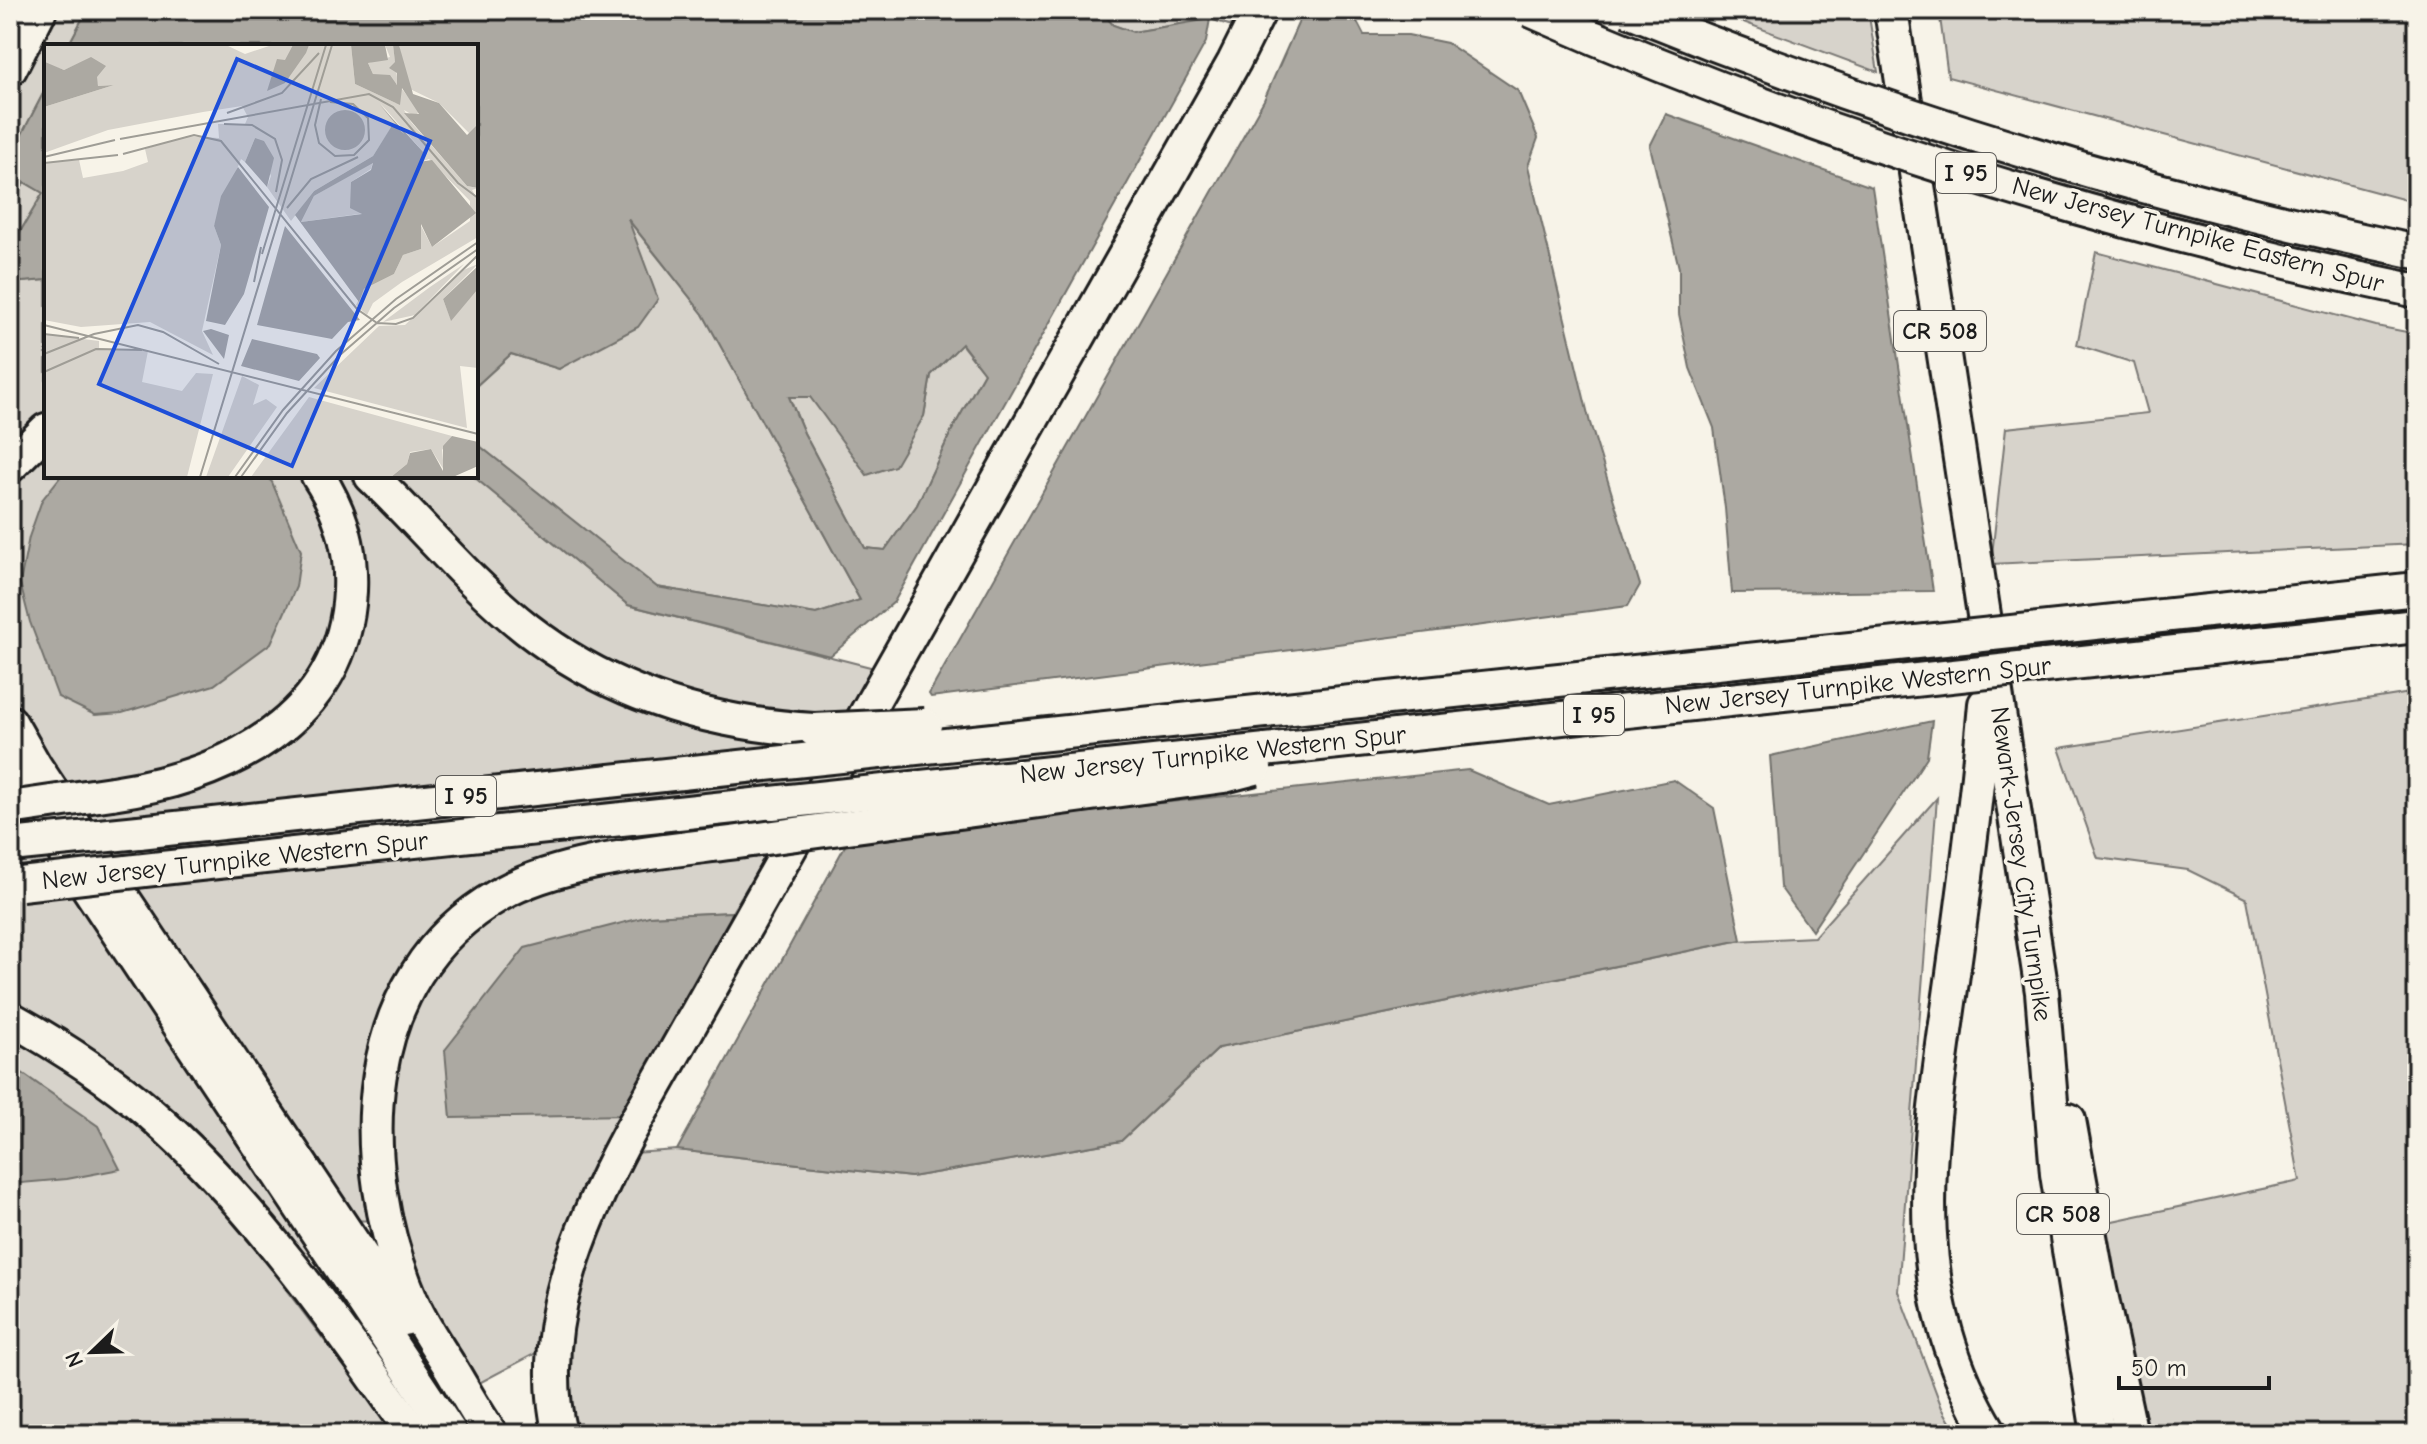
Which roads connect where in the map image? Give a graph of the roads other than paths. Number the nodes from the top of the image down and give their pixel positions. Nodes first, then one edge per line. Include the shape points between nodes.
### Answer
1 (40, 10) edge
2 (1260, 10) edge
3 (1530, 10) edge
4 (1628, 10) edge
5 (1891, 10) edge
6 (10, 69) edge
7 (2417, 252) edge
8 (2417, 291) edge
9 (44, 407) edge
10 (44, 432) edge
11 (10, 435) edge
12 (10, 466) edge
13 (319, 478) edge
14 (373, 478) edge
15 (2417, 589) edge
16 (2417, 626) edge
17 (1989, 653) junction
18 (1426, 694) junction
19 (10, 722) edge
20 (1362, 739) junction
21 (10, 763) edge
22 (10, 775) edge
23 (24, 809) edge
24 (10, 845) edge
25 (16, 884) edge
26 (2042, 992) junction
27 (10, 1018) edge
28 (2089, 1226) junction
29 (488, 1428) edge
30 (414, 1434) edge
31 (451, 1434) edge
32 (560, 1434) edge
33 (1991, 1434) edge
34 (2098, 1434) edge
35 (2131, 1434) edge
36 (2151, 1434) edge

1 - 6 highway
2 - 32 highway via 597,1196 572,1261 557,1324 553,1384
3 - 8 highway, New Jersey Turnpike Eastern Spur / I 95, bridge via 1713,86 1936,164 2189,238
4 - 7 highway, New Jersey Turnpike Eastern Spur / I 95, bridge via 1820,84 1990,141 2210,203
5 - 17 highway, Newark-Jersey City Turnpike / CR 508
9 - 11 highway
10 - 12 highway
13 - 23 highway, bridge via 345,532 350,583 343,637 318,687 283,726 241,755 168,782
14 - 18 highway, bridge via 499,604 545,642 644,695 711,718 814,730 904,728 1298,686
15 - 18 highway, New Jersey Turnpike Western Spur / I 95, bridge
16 - 20 highway, New Jersey Turnpike Western Spur / I 95, bridge
17 - 26 highway, Newark-Jersey City Turnpike / CR 508
17 - 33 highway via 1927,1212 1943,1325 1961,1376
18 - 24 highway, New Jersey Turnpike Western Spur / I 95, bridge
19 - 29 highway via 429,1358
20 - 25 highway, New Jersey Turnpike Western Spur / I 95, bridge
20 - 29 highway, bridge via 1224,776 591,864 518,885 473,912 424,961 398,1007 385,1042 377,1098 378,1156 386,1220 417,1315
21 - 23 highway
22 - 23 highway
23 - 31 highway
26 - 28 highway, CR 508
26 - 34 highway, Newark-Jersey City Turnpike / CR 508 via 2057,1174
27 - 30 highway via 113,1084 203,1166 303,1283
28 - 35 highway, CR 508
28 - 36 highway

